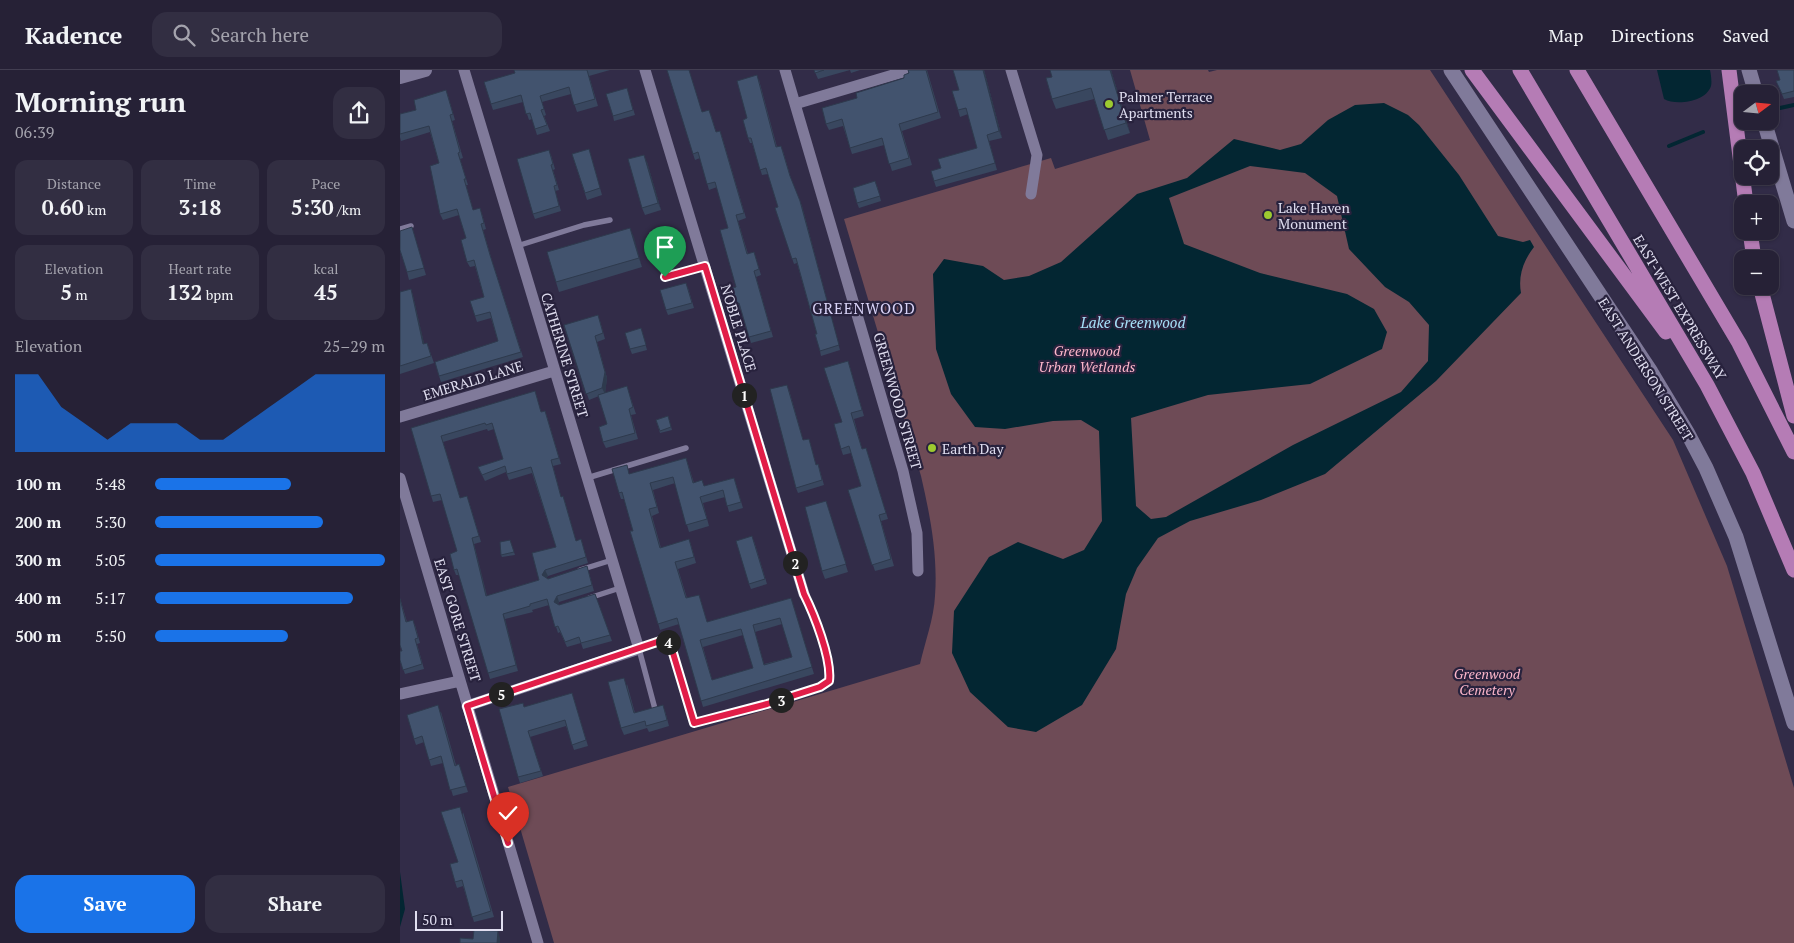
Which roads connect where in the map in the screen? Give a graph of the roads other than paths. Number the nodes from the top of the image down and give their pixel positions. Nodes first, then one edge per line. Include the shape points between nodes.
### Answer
1 (425, 70) edge
2 (464, 70) edge
3 (645, 70) edge
4 (785, 70) edge
5 (1011, 70) edge
6 (1451, 70) edge
7 (1472, 70) edge
8 (1520, 70) edge
9 (1577, 70) edge
10 (1729, 70) edge
11 (1749, 70) edge
12 (904, 74) edge
13 (400, 78) edge
14 (1753, 85) edge
15 (796, 104) junction
16 (1767, 130) edge
17 (1031, 194) dead end
18 (1745, 195) edge
19 (610, 220) dead end
20 (1794, 221) edge
21 (411, 226) edge
22 (400, 229) edge
23 (652, 234) dead end
24 (517, 246) junction
25 (705, 266) junction
26 (1762, 295) edge
27 (554, 371) junction
28 (1707, 385) junction
29 (1794, 416) edge
30 (400, 418) edge
31 (686, 448) dead end
32 (1794, 452) edge
33 (400, 478) edge
34 (587, 478) junction
35 (612, 560) junction
36 (1794, 570) edge
37 (576, 571) edge
38 (918, 571) dead end
39 (620, 588) junction
40 (804, 594) joint
41 (578, 601) edge
42 (639, 649) junction
43 (460, 680) junction
44 (400, 694) edge
45 (467, 706) junction
46 (656, 709) edge
47 (1794, 723) edge
48 (538, 943) edge

1 - 13 street
2 - 24 street, CATHERINE STREET
3 - 25 street, NOBLE PLACE
4 - 15 street, GREENWOOD STREET
5 - 17 street via 1037,155
6 - 47 main road, EAST ANDERSON STREET via 1651,372 1692,441 1736,537
7 - 28 highway
8 - 28 highway, EAST-WEST EXPRESSWAY
9 - 32 highway via 1730,327
10 - 18 highway
11 - 14 main road
12 - 15 street
15 - 38 street, GREENWOOD STREET via 903,471 917,533
16 - 20 main road
19 - 24 lane
21 - 22 lane
23 - 25 lane via 665,277
24 - 27 street, CATHERINE STREET
25 - 40 street, NOBLE PLACE
26 - 29 highway
27 - 30 street, EMERALD LANE
27 - 34 street, CATHERINE STREET
28 - 36 highway, EAST-WEST EXPRESSWAY via 1753,473
31 - 34 lane
33 - 43 street, EAST GORE STREET
34 - 35 street, CATHERINE STREET
35 - 37 lane
35 - 39 street, CATHERINE STREET
39 - 41 lane
39 - 42 street, CATHERINE STREET
40 - 42 lane via 811,607 830,672 829,681 820,687 694,723 670,643 663,640
42 - 45 street
42 - 46 lane
43 - 44 street
43 - 45 street, EAST GORE STREET
45 - 48 street, EAST GORE STREET

